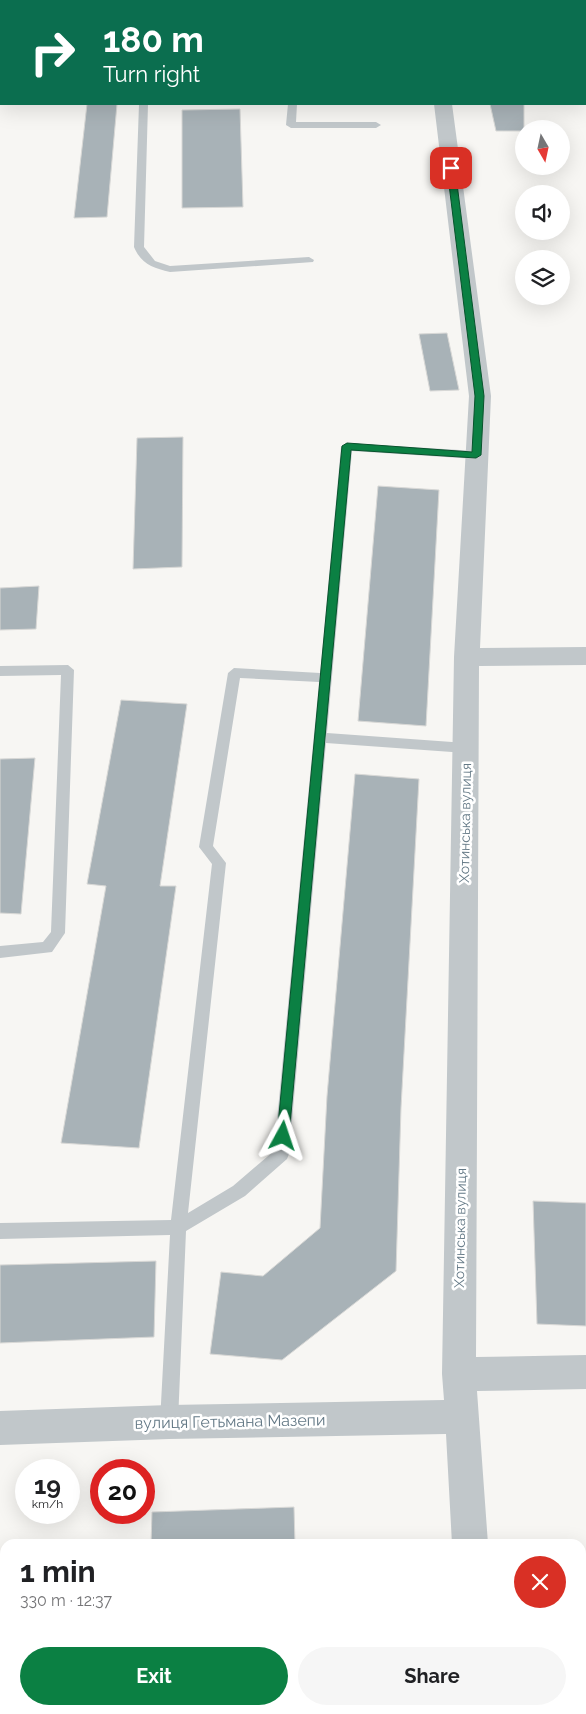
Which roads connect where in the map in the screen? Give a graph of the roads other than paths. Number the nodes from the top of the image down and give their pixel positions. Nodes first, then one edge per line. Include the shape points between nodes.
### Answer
1 (143, 105) edge
2 (292, 105) edge
3 (443, 105) edge
4 (376, 125) dead end
5 (309, 260) dead end
6 (476, 455) junction
7 (586, 656) edge
8 (467, 657) junction
9 (0, 672) edge
10 (326, 678) junction
11 (320, 738) junction
12 (466, 748) junction
13 (0, 952) edge
14 (178, 1227) junction
15 (0, 1231) edge
16 (586, 1372) edge
17 (459, 1374) junction
18 (460, 1417) junction
19 (169, 1422) junction
20 (0, 1428) edge
21 (470, 1539) edge

1 - 5 lane via 139,247 143,258 170,269
2 - 4 lane via 292,125
3 - 6 street, Хотинська вулиця via 480,396
6 - 8 street, Хотинська вулиця
6 - 10 lane via 347,446
7 - 8 street
8 - 12 street, Хотинська вулиця
9 - 13 lane via 68,670 58,933 47,948
10 - 11 lane
10 - 14 lane via 234,673 206,847 218,863
11 - 12 lane
11 - 14 lane via 281,1154 239,1191
12 - 17 street, Хотинська вулиця
14 - 15 lane
14 - 19 lane
16 - 17 street
17 - 18 street, Хотинська вулиця
18 - 19 street, вулиця Гетьмана Мазепи
18 - 21 street, Хотинська вулиця
19 - 20 street, вулиця Гетьмана Мазепи

